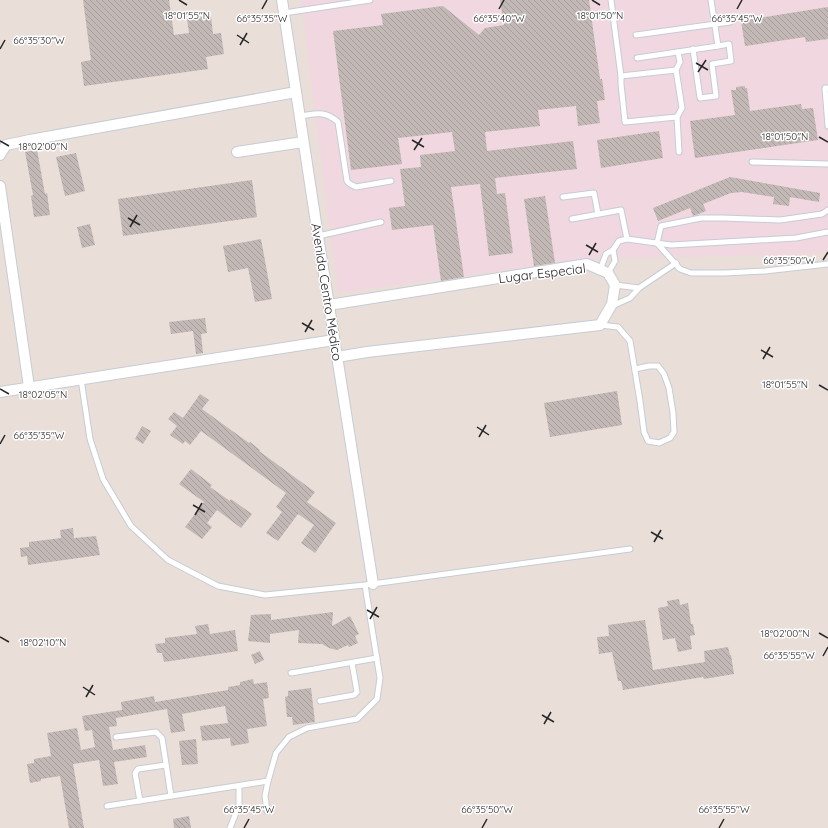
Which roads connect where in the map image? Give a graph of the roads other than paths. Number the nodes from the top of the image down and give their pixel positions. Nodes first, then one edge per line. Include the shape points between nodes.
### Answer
1 (282, 0) edge
2 (370, 0) edge
3 (611, 0) edge
4 (711, 0) edge
5 (284, 13) junction
6 (730, 22) dead end
7 (714, 23) junction
8 (636, 35) dead end
9 (718, 46) junction
10 (693, 49) junction
11 (678, 52) junction
12 (637, 58) dead end
13 (676, 70) junction
14 (621, 76) junction
15 (828, 88) edge
16 (296, 92) junction
17 (299, 116) junction
18 (678, 117) junction
19 (828, 126) edge
20 (303, 142) junction
21 (237, 152) dead end
22 (679, 152) dead end
23 (0, 156) edge
24 (752, 162) dead end
25 (828, 164) edge
26 (391, 181) dead end
27 (0, 186) edge
28 (563, 197) dead end
29 (828, 210) edge
30 (598, 214) junction
31 (572, 219) dead end
32 (381, 222) dead end
33 (828, 232) edge
34 (318, 236) junction
35 (627, 239) junction
36 (657, 243) junction
37 (613, 250) junction
38 (676, 263) junction
39 (828, 264) edge
40 (604, 271) junction
41 (615, 285) junction
42 (639, 288) junction
43 (328, 305) junction
44 (611, 306) junction
45 (600, 325) junction
46 (334, 340) junction
47 (337, 357) junction
48 (635, 369) junction
49 (81, 379) junction
50 (29, 387) junction
51 (0, 392) edge
52 (630, 549) dead end
53 (369, 584) junction
54 (377, 658) junction
55 (352, 662) junction
56 (291, 673) dead end
57 (320, 701) dead end
58 (116, 737) dead end
59 (166, 765) junction
60 (268, 782) junction
61 (239, 786) junction
62 (171, 796) junction
63 (140, 801) junction
64 (107, 806) dead end
65 (268, 811) dead end
66 (230, 828) edge

1 - 5 street, Avenida Centro Médico
2 - 5 lane
3 - 14 lane
4 - 7 lane
5 - 16 street, Avenida Centro Médico
6 - 7 lane
7 - 8 lane
7 - 9 lane
9 - 10 lane
9 - 10 lane via 728,44 731,61 712,64 716,96 700,98
10 - 11 lane
11 - 12 lane
11 - 13 lane via 680,62
13 - 14 lane
13 - 18 lane via 682,108
14 - 18 lane via 625,122
15 - 19 lane via 825,88
16 - 17 street, Avenida Centro Médico
16 - 23 street via 6,145
17 - 20 street, Avenida Centro Médico
17 - 26 lane via 328,115 338,122 347,181 350,184 356,186
18 - 22 lane
20 - 21 street
20 - 34 street, Avenida Centro Médico
24 - 25 lane
27 - 50 street
28 - 30 lane via 594,193
29 - 36 lane via 822,214 780,220 701,218 674,223 661,226
30 - 31 lane
30 - 35 lane via 621,210
32 - 34 lane
33 - 36 lane via 796,238 671,245
34 - 43 street, Avenida Centro Médico
35 - 36 lane
35 - 37 lane via 618,241
36 - 38 lane
37 - 40 lane via 606,254
37 - 40 lane via 615,261
38 - 39 lane via 680,269 691,272 725,273 765,272
38 - 42 lane
40 - 41 street
40 - 43 street, Lugar Especial via 587,264
41 - 42 lane
41 - 44 street
42 - 44 lane via 630,298
43 - 46 street, Avenida Centro Médico
44 - 45 street
45 - 47 street
45 - 48 lane via 618,327 630,341
46 - 47 street, Avenida Centro Médico
46 - 49 street
47 - 53 street, Avenida Centro Médico
48 - 48 lane via 644,432 648,441 659,443 670,438 674,432 669,388 658,366
49 - 50 street
49 - 53 lane via 90,439 103,479 131,526 168,560 218,586 266,595
50 - 51 street
52 - 53 lane
53 - 54 lane
54 - 55 lane
54 - 60 lane via 380,678 377,699 357,719 307,728 289,737 276,753
55 - 56 lane
55 - 57 lane via 357,692 354,695
58 - 59 lane via 156,732 162,738
59 - 62 lane
59 - 63 lane via 138,769 135,773
60 - 61 lane
60 - 65 lane via 265,796
61 - 62 lane
61 - 66 lane via 240,805
62 - 63 lane
63 - 64 lane

